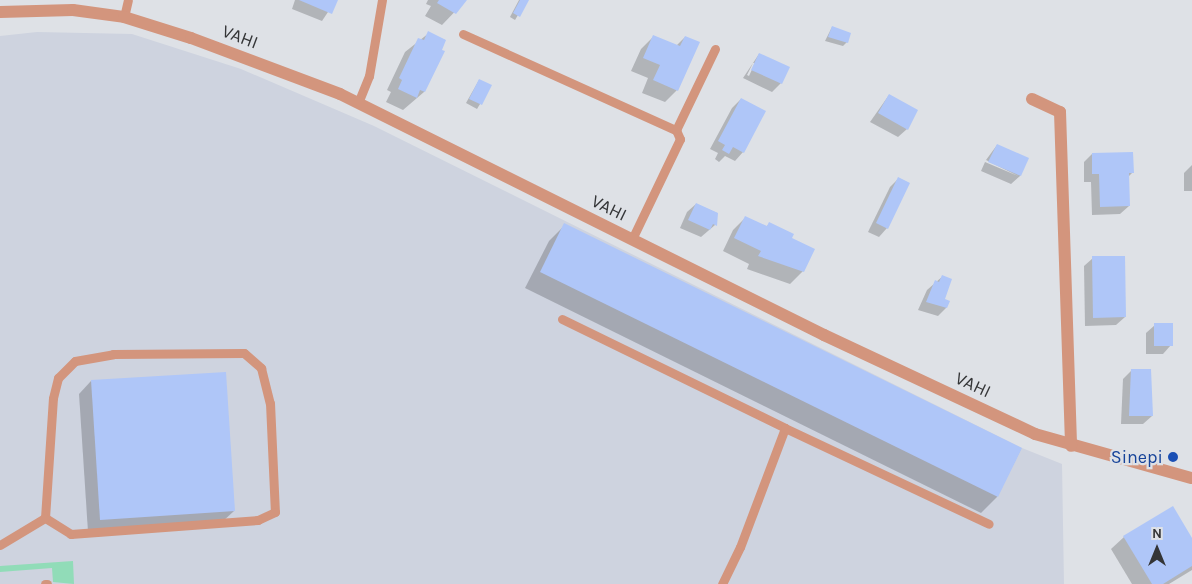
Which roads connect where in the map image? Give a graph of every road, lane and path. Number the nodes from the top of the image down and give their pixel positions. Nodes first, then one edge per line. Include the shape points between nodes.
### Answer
1 (128, 0) edge
2 (382, 0) edge
3 (0, 12) edge
4 (124, 17) junction
5 (463, 34) dead end
6 (715, 49) dead end
7 (1032, 99) dead end
8 (358, 103) junction
9 (676, 130) junction
10 (632, 239) junction
11 (562, 319) dead end
12 (785, 428) junction
13 (1071, 446) junction
14 (1192, 478) edge
15 (45, 518) junction
16 (989, 524) dead end
17 (0, 545) edge
18 (722, 584) edge

1 - 4 lane
2 - 8 lane via 369,76
3 - 4 street, VAHI via 73,10
4 - 8 street, VAHI via 191,38
5 - 9 lane
6 - 9 lane
7 - 13 street via 1060,112
8 - 10 street, VAHI
9 - 10 lane via 680,139
10 - 13 street, VAHI via 1034,434
11 - 12 lane
12 - 16 lane
12 - 18 lane via 740,547
13 - 14 street, VAHI
15 - 15 lane via 53,398 58,378 75,361 113,354 244,353 261,368 270,403 275,512 258,520 71,534
15 - 17 lane

